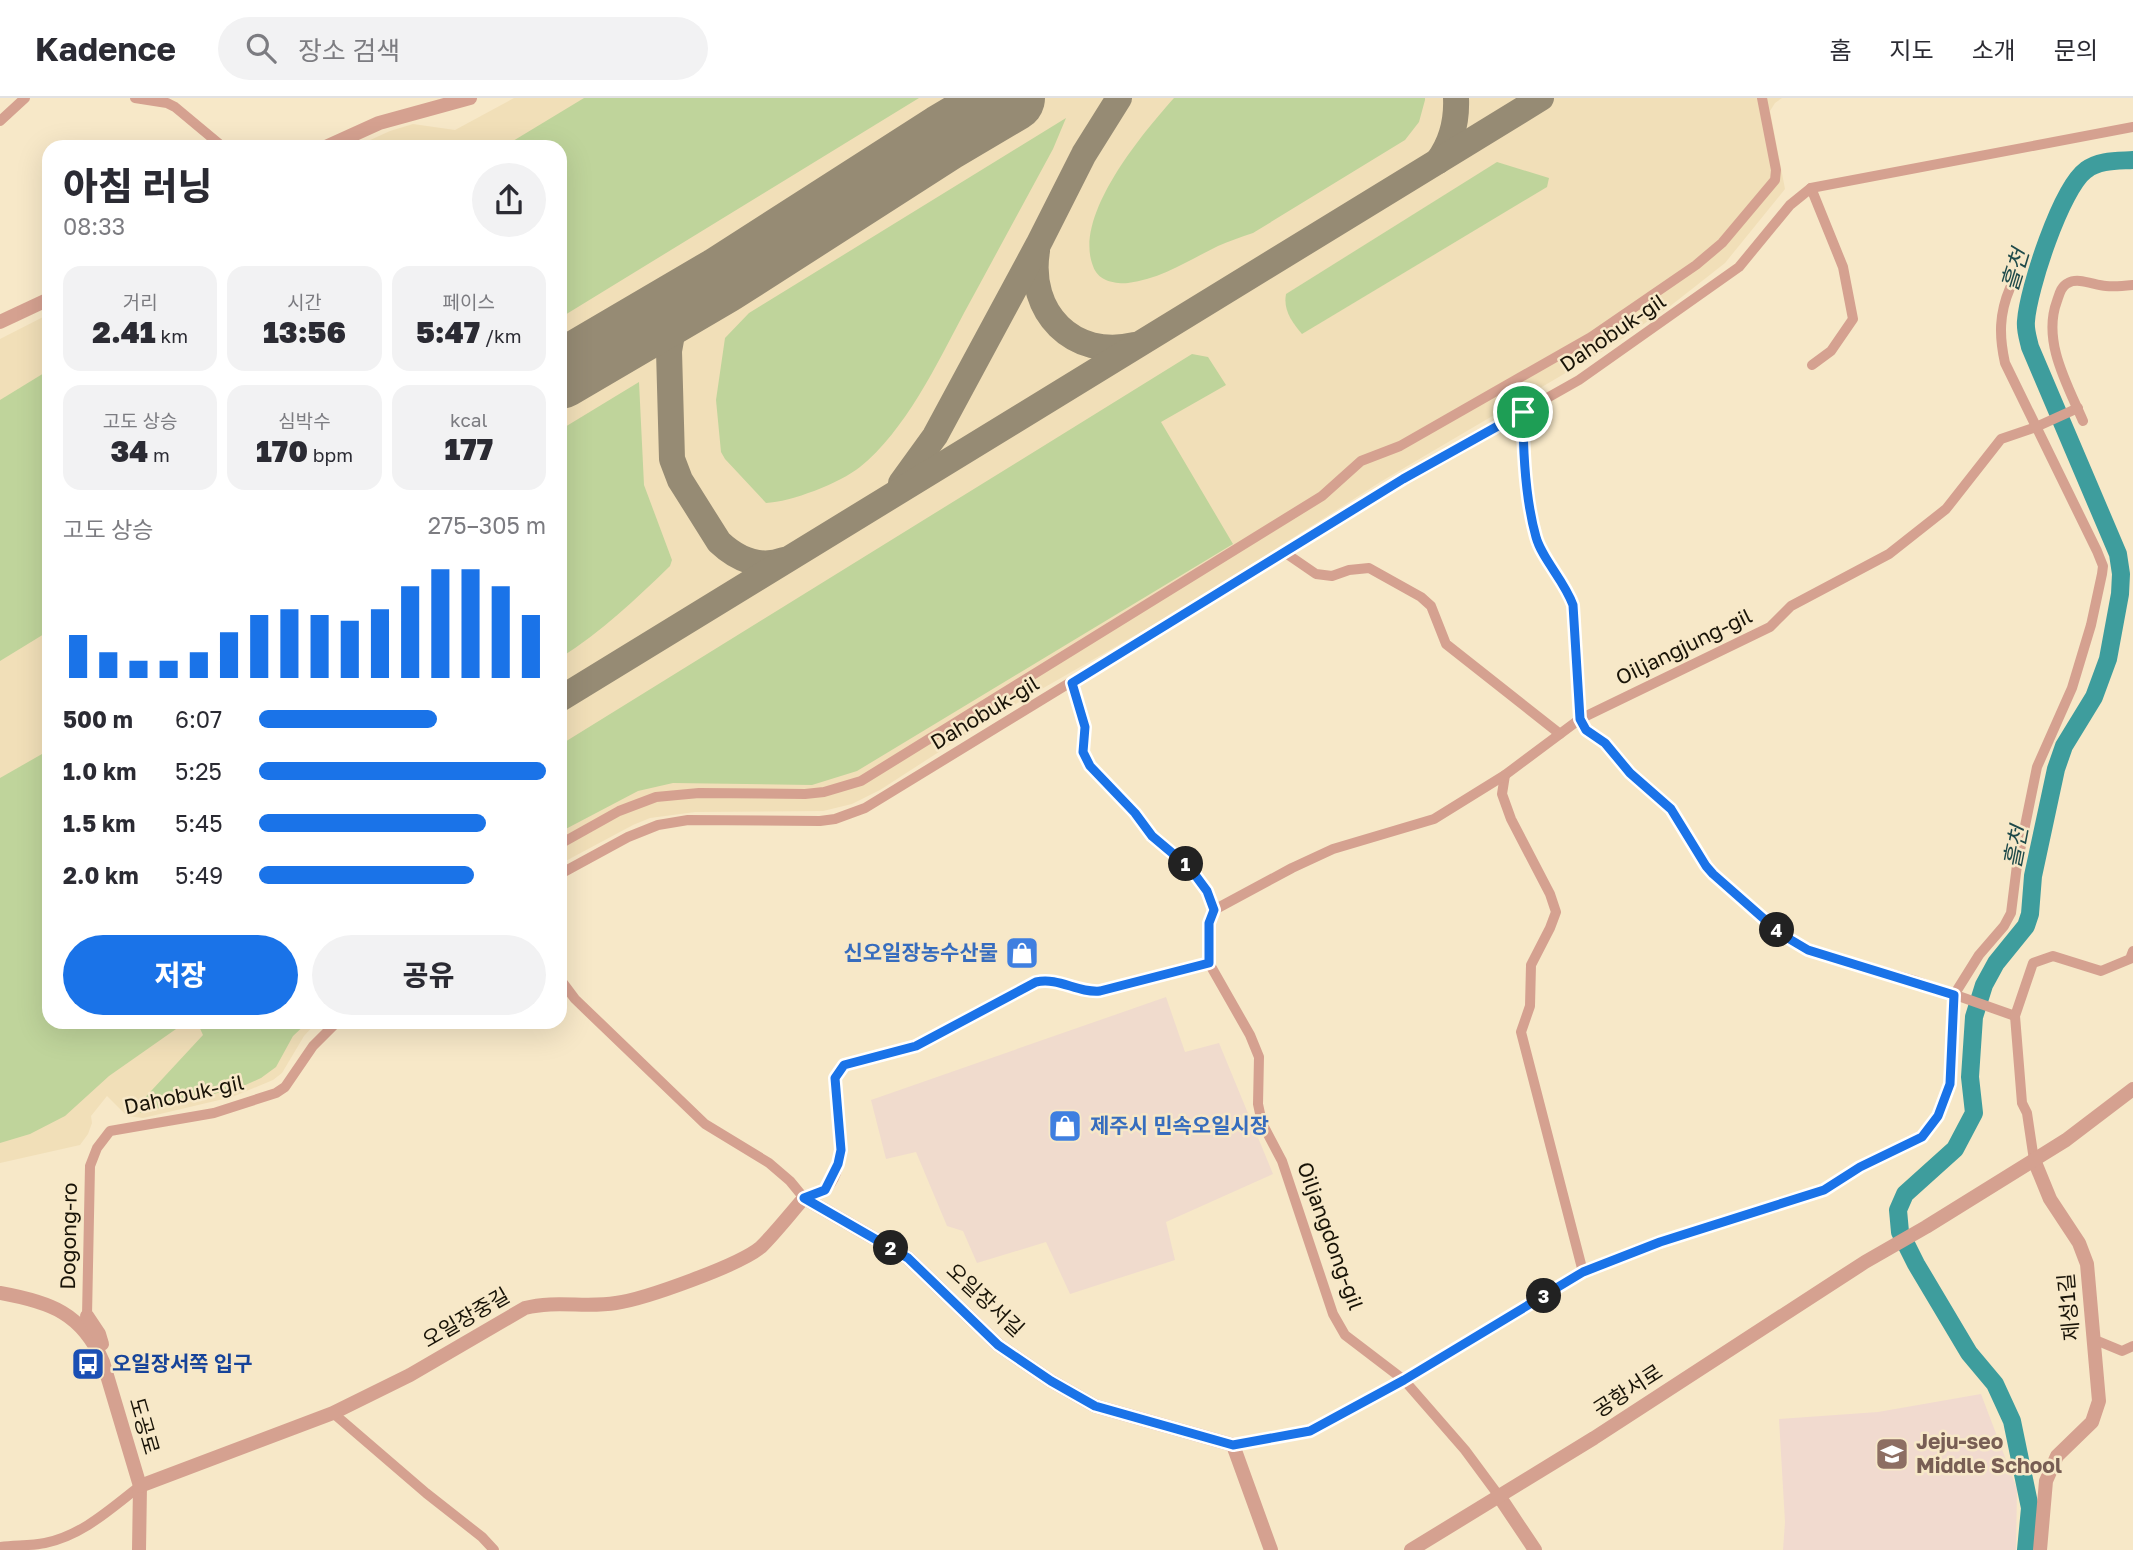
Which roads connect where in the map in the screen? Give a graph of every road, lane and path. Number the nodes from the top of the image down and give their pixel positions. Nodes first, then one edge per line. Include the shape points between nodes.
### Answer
1 (25, 98) edge
2 (135, 98) edge
3 (470, 98) edge
4 (1762, 98) edge
5 (0, 121) edge
6 (2133, 127) edge
7 (215, 140) edge
8 (341, 140) edge
9 (1811, 188) junction
10 (2133, 285) edge
11 (2010, 288) dead end
12 (42, 302) edge
13 (0, 322) edge
14 (1812, 365) dead end
15 (2078, 408) junction
16 (1523, 412) junction
17 (2083, 421) dead end
18 (2036, 428) junction
19 (1284, 552) junction
20 (1072, 683) junction
21 (1580, 719) junction
22 (1560, 734) junction
23 (1505, 775) junction
24 (567, 840) edge
25 (567, 870) edge
26 (1214, 910) junction
27 (2133, 951) edge
28 (1209, 963) junction
29 (567, 988) edge
30 (1954, 995) junction
31 (2015, 1016) junction
32 (330, 1029) edge
33 (2133, 1089) edge
34 (97, 1148) joint
35 (2035, 1160) junction
36 (804, 1198) junction
37 (1583, 1272) junction
38 (0, 1293) edge
39 (84, 1321) junction
40 (2094, 1339) junction
41 (2133, 1346) edge
42 (1404, 1380) junction
43 (333, 1413) junction
44 (1233, 1445) junction
45 (140, 1486) junction
46 (1499, 1496) junction
47 (0, 1547) edge
48 (139, 1550) edge
49 (494, 1550) edge
50 (1271, 1550) edge
51 (1411, 1550) edge
52 (1535, 1550) edge
53 (2040, 1550) edge

1 - 5 street
2 - 7 street via 175,107
3 - 8 street via 379,123
4 - 24 street via 1777,175 1770,187 1722,243 1696,265 1591,337 1400,446 1361,461 1309,505 861,780 814,793 656,797 619,811
6 - 9 street
9 - 14 street via 1843,267 1853,318 1831,351
9 - 16 street, Dahobuk-gil via 1724,279 1579,380
10 - 15 street via 2074,281 2060,293 2051,319 2053,345
11 - 18 street via 2002,314 2001,346
12 - 13 street
15 - 17 street
15 - 18 street, Oiljangjung-gil
16 - 19 street, Dahobuk-gil
16 - 21 street via 1523,459 1536,539 1573,605
18 - 21 street, Oiljangjung-gil via 2001,439 1952,503 1889,554 1791,606 1770,627
18 - 30 street via 2097,551 2102,573 2072,688 2037,766 2011,913
19 - 20 street, Dahobuk-gil
19 - 22 street via 1316,574 1332,576 1369,568 1421,597 1431,606 1446,644
20 - 25 street, Dahobuk-gil via 855,811 820,821 688,820 658,825
20 - 26 street via 1085,727 1083,752 1090,766 1152,836 1190,868
21 - 22 street, Oiljangjung-gil
21 - 30 street via 1586,730 1671,809 1706,866 1790,941
22 - 23 street, Oiljangjung-gil
23 - 26 street, Oiljangjung-gil via 1434,819 1332,849
23 - 37 street via 1502,794 1511,819 1556,912 1531,965 1530,1006 1521,1032
26 - 28 street via 1209,923
27 - 31 street via 2130,960 2101,971 2053,956 2033,964
28 - 36 street via 1100,991 1088,992 1059,981 1036,982 916,1046 844,1065 834,1086 841,1150 838,1164 825,1190
28 - 42 street, Oiljangdong-gil via 1259,1057 1262,1123 1282,1161 1333,1314 1345,1335
29 - 36 street, 오일장서길 via 705,1124 769,1163
30 - 31 street
30 - 37 street via 1950,1084 1938,1116 1922,1137 1824,1190 1660,1242
31 - 35 street, 제성1길 via 2022,1103
32 - 34 street, Dahobuk-gil via 313,1045 293,1079 276,1093 214,1113 110,1130
33 - 35 street
34 - 39 street, Dogong-ro via 90,1166
35 - 40 street, 제성1길 via 2050,1199 2087,1264
35 - 46 street, 공항서로 via 1868,1260
36 - 43 street, 오일장중길 via 760,1248 737,1262 614,1304 525,1308 410,1375
36 - 44 street, 오일장서길 via 908,1258 998,1345 1051,1381 1095,1406
37 - 42 street
38 - 39 street, 도공로 via 48,1304
39 - 45 street, 도공로 via 113,1393
40 - 41 street via 2122,1350
40 - 53 street, 제성1길 via 2099,1401 2092,1422 2057,1456 2046,1482
42 - 44 street via 1310,1431
42 - 46 street, Oiljangdong-gil
43 - 45 street, 오일장중길
43 - 49 street
44 - 50 street
45 - 47 street via 67,1537
45 - 48 street, 도공로
46 - 51 street, 공항서로
46 - 52 street, Oiljangdong-gil

